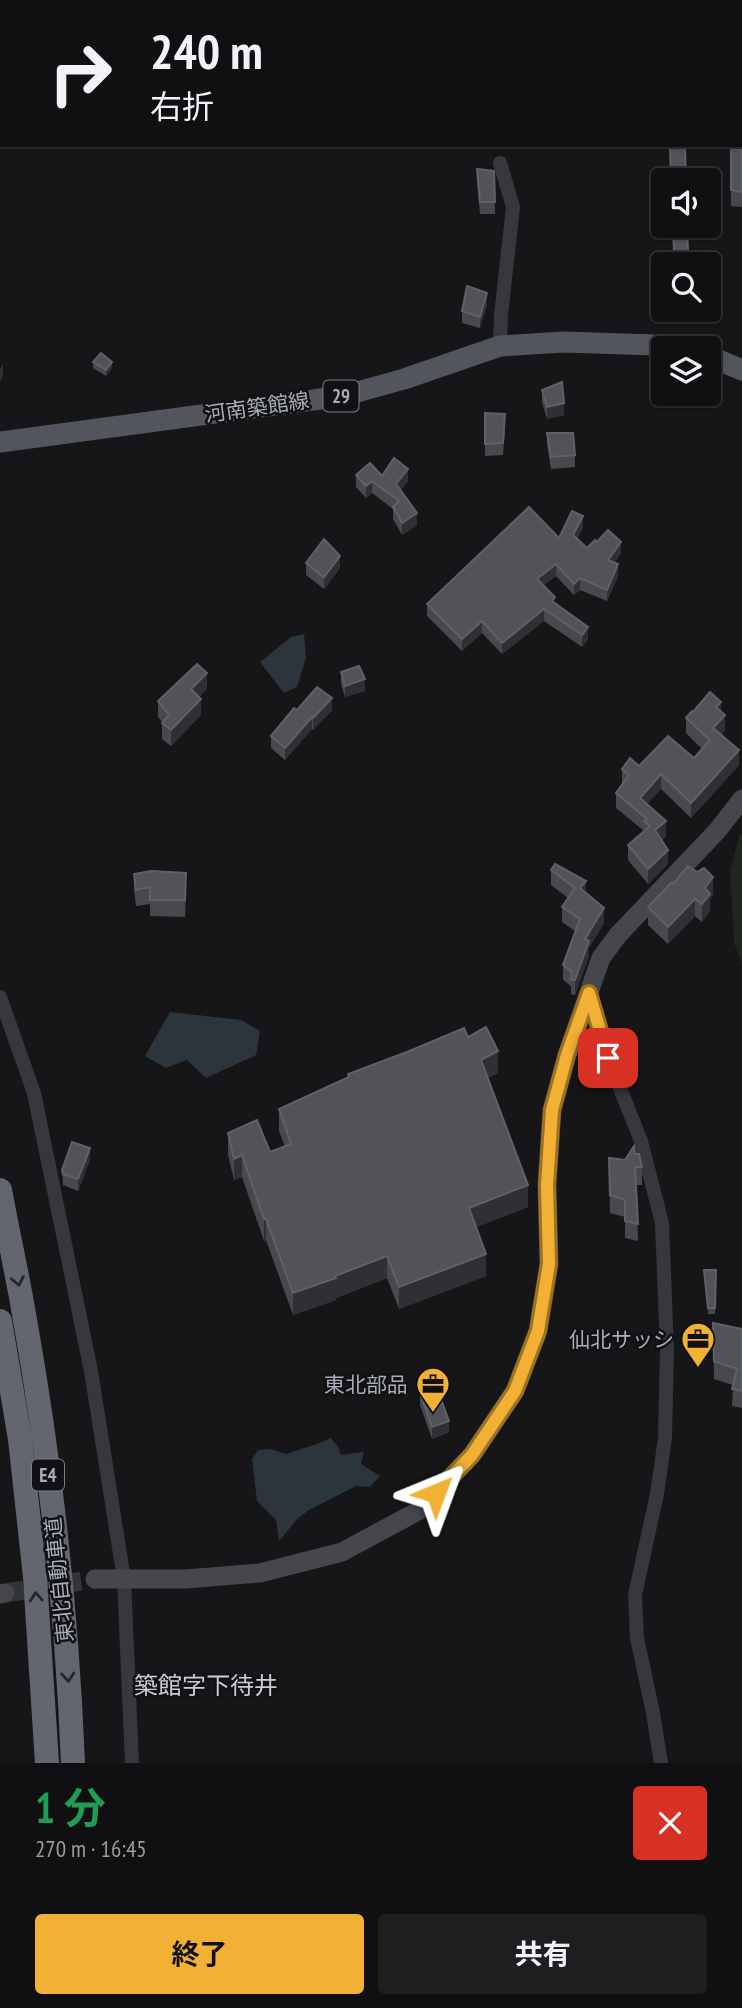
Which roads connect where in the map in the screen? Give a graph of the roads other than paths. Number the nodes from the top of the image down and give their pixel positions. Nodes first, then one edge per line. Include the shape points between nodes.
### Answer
1 (500, 163) dead end
2 (651, 345) edge
3 (500, 346) junction
4 (721, 361) edge
5 (742, 370) edge
6 (0, 442) edge
7 (742, 799) edge
8 (589, 993) junction
9 (2, 1007) edge
10 (0, 1190) edge
11 (0, 1321) edge
12 (95, 1579) tunnel mouth
13 (124, 1579) junction
14 (47, 1763) edge
15 (73, 1763) edge
16 (132, 1763) edge
17 (661, 1763) edge

1 - 3 street via 513,207
2 - 3 main road, 河南築館線 / 29 via 563,342
3 - 6 main road, 河南築館線 / 29 via 342,396
4 - 5 main road
7 - 8 street via 618,935 601,958
8 - 13 street via 552,1110 547,1185 549,1264 538,1331 515,1391 472,1455 418,1511 342,1552 260,1573
8 - 17 street via 608,1058 641,1141 662,1223 665,1438 635,1595 637,1638
9 - 13 street via 34,1093 91,1371
10 -> 15 highway, 東北自動車道 / E4 via 43,1433 60,1573
14 -> 11 highway, 東北自動車道 / E4 via 35,1577 20,1439
12 - 13 street
13 - 16 street

